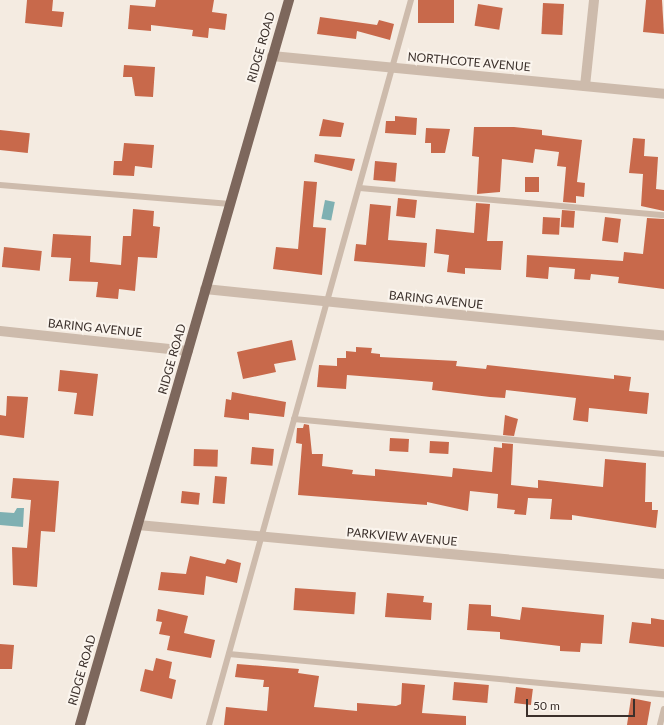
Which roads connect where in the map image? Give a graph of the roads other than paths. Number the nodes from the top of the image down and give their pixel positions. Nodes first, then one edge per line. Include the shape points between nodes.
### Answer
1 (289, 0) edge
2 (411, 0) edge
3 (594, 0) edge
4 (272, 56) junction
5 (391, 68) junction
6 (585, 86) junction
7 (664, 94) edge
8 (0, 185) edge
9 (360, 188) junction
10 (230, 204) junction
11 (664, 215) edge
12 (205, 289) junction
13 (326, 302) junction
14 (0, 331) edge
15 (664, 336) edge
16 (188, 351) junction
17 (294, 419) junction
18 (664, 454) edge
19 (138, 525) junction
20 (261, 537) junction
21 (664, 574) edge
22 (229, 654) junction
23 (664, 694) edge
24 (664, 709) edge
25 (80, 725) edge
26 (209, 725) edge
27 (660, 725) edge

1 - 4 main road, RIDGE ROAD
2 - 5 lane
3 - 6 street
4 - 5 street, NORTHCOTE AVENUE
4 - 10 main road, RIDGE ROAD
5 - 6 street, NORTHCOTE AVENUE
5 - 9 lane
6 - 7 street, NORTHCOTE AVENUE
8 - 10 lane
9 - 11 lane
9 - 13 lane
10 - 12 main road, RIDGE ROAD
12 - 13 street, BARING AVENUE
12 - 16 main road, RIDGE ROAD
13 - 15 street, BARING AVENUE
13 - 17 lane
14 - 16 street, BARING AVENUE
16 - 19 main road, RIDGE ROAD
17 - 18 lane
17 - 20 lane
19 - 20 street, PARKVIEW AVENUE
19 - 25 main road, RIDGE ROAD
20 - 21 street, PARKVIEW AVENUE
20 - 22 lane
22 - 23 lane
22 - 26 lane
24 - 27 lane

